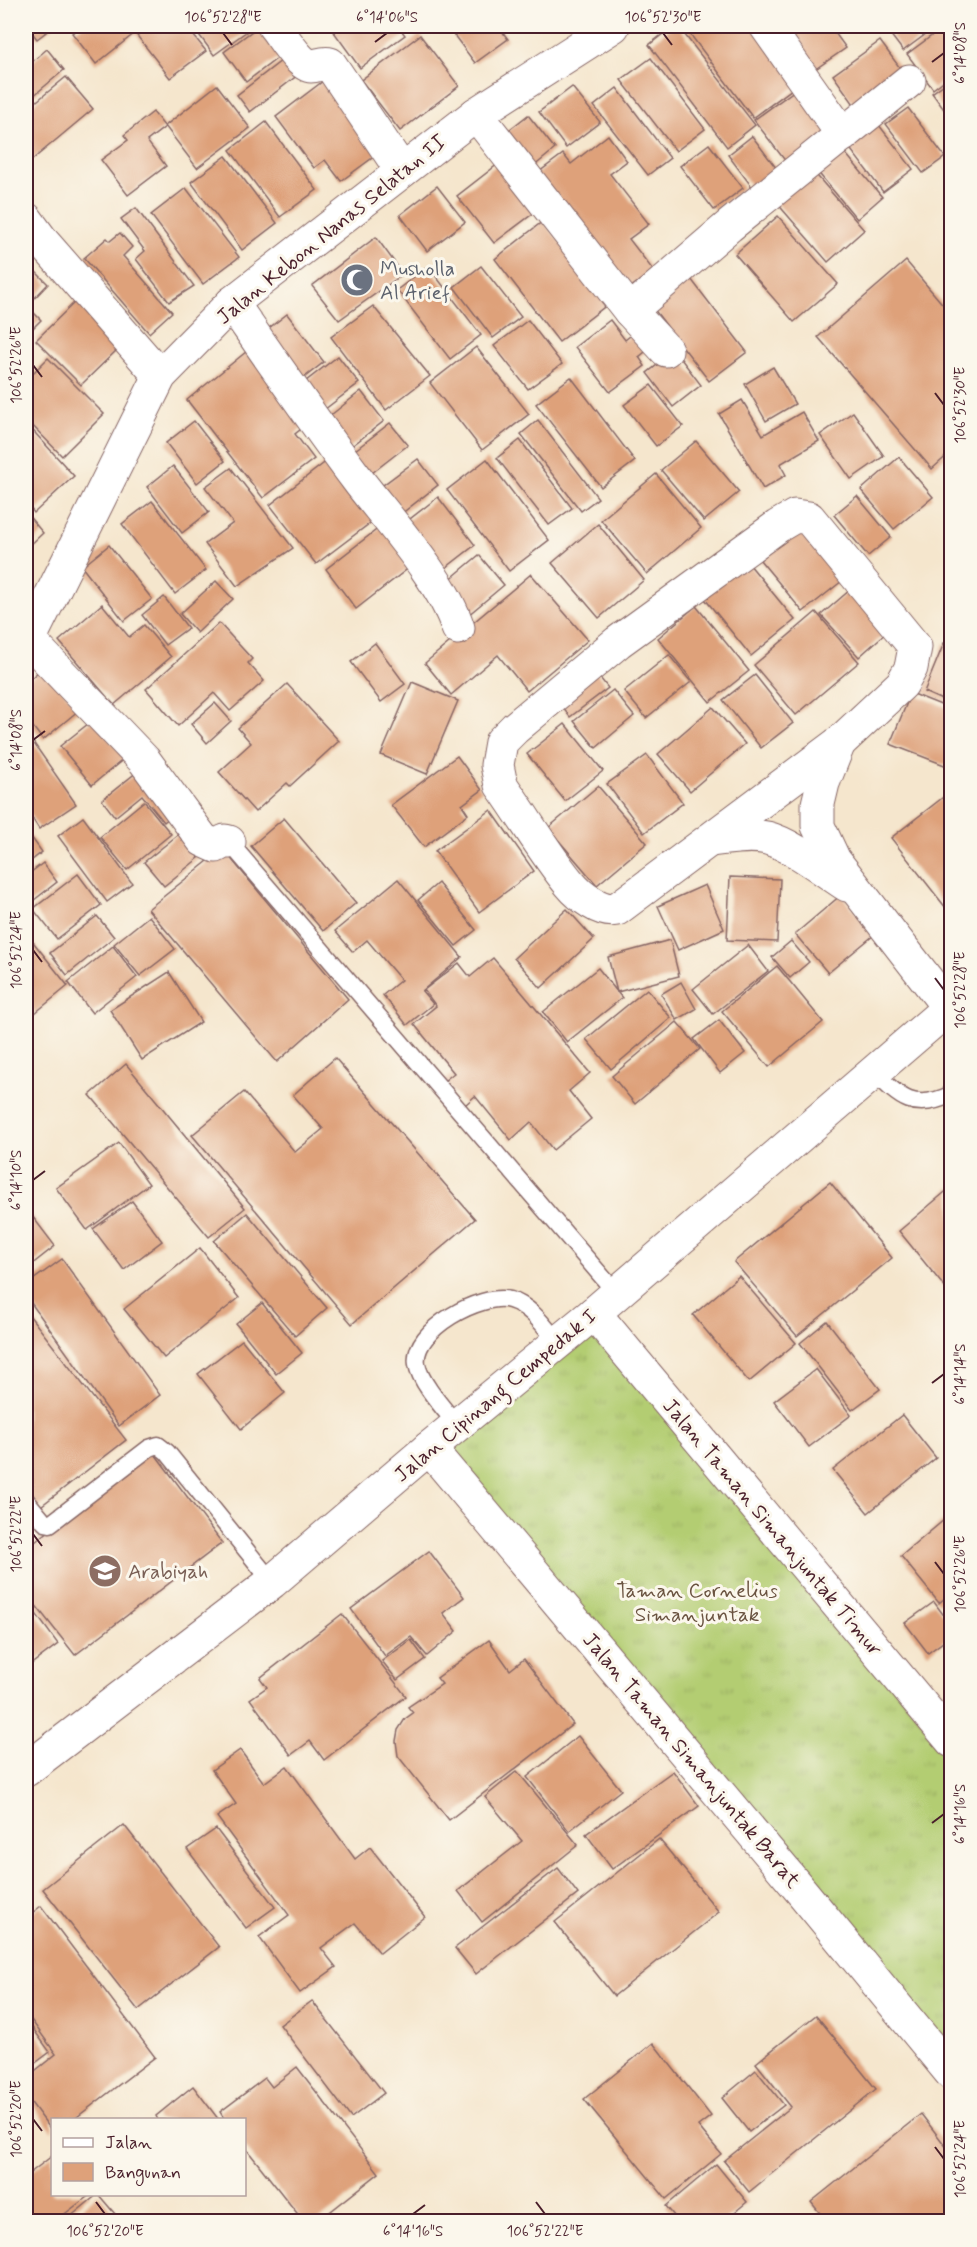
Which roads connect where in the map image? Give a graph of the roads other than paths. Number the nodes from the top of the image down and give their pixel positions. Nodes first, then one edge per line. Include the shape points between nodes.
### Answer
1 (274, 26) edge
2 (614, 26) edge
3 (766, 26) edge
4 (909, 81) dead end
5 (476, 114) junction
6 (843, 135) junction
7 (402, 171) junction
8 (26, 219) edge
9 (232, 303) junction
10 (630, 311) junction
11 (666, 350) dead end
12 (160, 376) junction
13 (458, 628) dead end
14 (27, 641) edge
15 (839, 743) junction
16 (711, 840) junction
17 (230, 842) joint
18 (859, 892) junction
19 (950, 1006) edge
20 (874, 1072) junction
21 (951, 1094) edge
22 (605, 1303) junction
23 (558, 1343) junction
24 (457, 1425) junction
25 (429, 1448) junction
26 (26, 1500) edge
27 (272, 1582) junction
28 (951, 1742) edge
29 (26, 1770) edge
30 (951, 2074) edge

1 - 7 street via 301,61 311,66 330,64
2 - 5 street, Jalan Kebon Nanas Selatan II
3 - 6 street
4 - 6 street
5 - 7 street, Jalan Kebon Nanas Selatan II
5 - 10 street
6 - 10 street
7 - 9 street, Jalan Kebon Nanas Selatan II
8 - 12 street
9 - 12 street, Jalan Kebon Nanas Selatan II
9 - 13 street via 433,579
10 - 11 street
12 - 14 street, Jalan Kebon Nanas Selatan II
14 - 17 street via 144,760 203,840 216,846
15 - 16 street
15 - 16 street via 902,684 911,668 915,647 809,518 795,516 618,642 501,742 497,765 501,785 571,886 598,907 617,909
15 - 18 street via 823,783 818,826 834,860
16 - 18 street via 766,838 783,844
17 - 22 lane
18 - 19 street
19 - 20 street, Jalan Cipinang Cempedak I
20 - 21 lane via 905,1100 919,1104
20 - 22 street, Jalan Cipinang Cempedak I
22 - 23 street, Jalan Cipinang Cempedak I
22 - 28 street, Jalan Taman Simanjuntak Timur
23 - 24 street, Jalan Cipinang Cempedak I
23 - 24 lane via 535,1316 510,1300 481,1303 443,1321 423,1341 416,1363 422,1378
24 - 25 street, Jalan Cipinang Cempedak I
25 - 27 street, Jalan Cipinang Cempedak I
25 - 30 street, Jalan Taman Simanjuntak Barat
26 - 27 lane via 50,1524 158,1445
27 - 29 street, Jalan Cipinang Cempedak I

